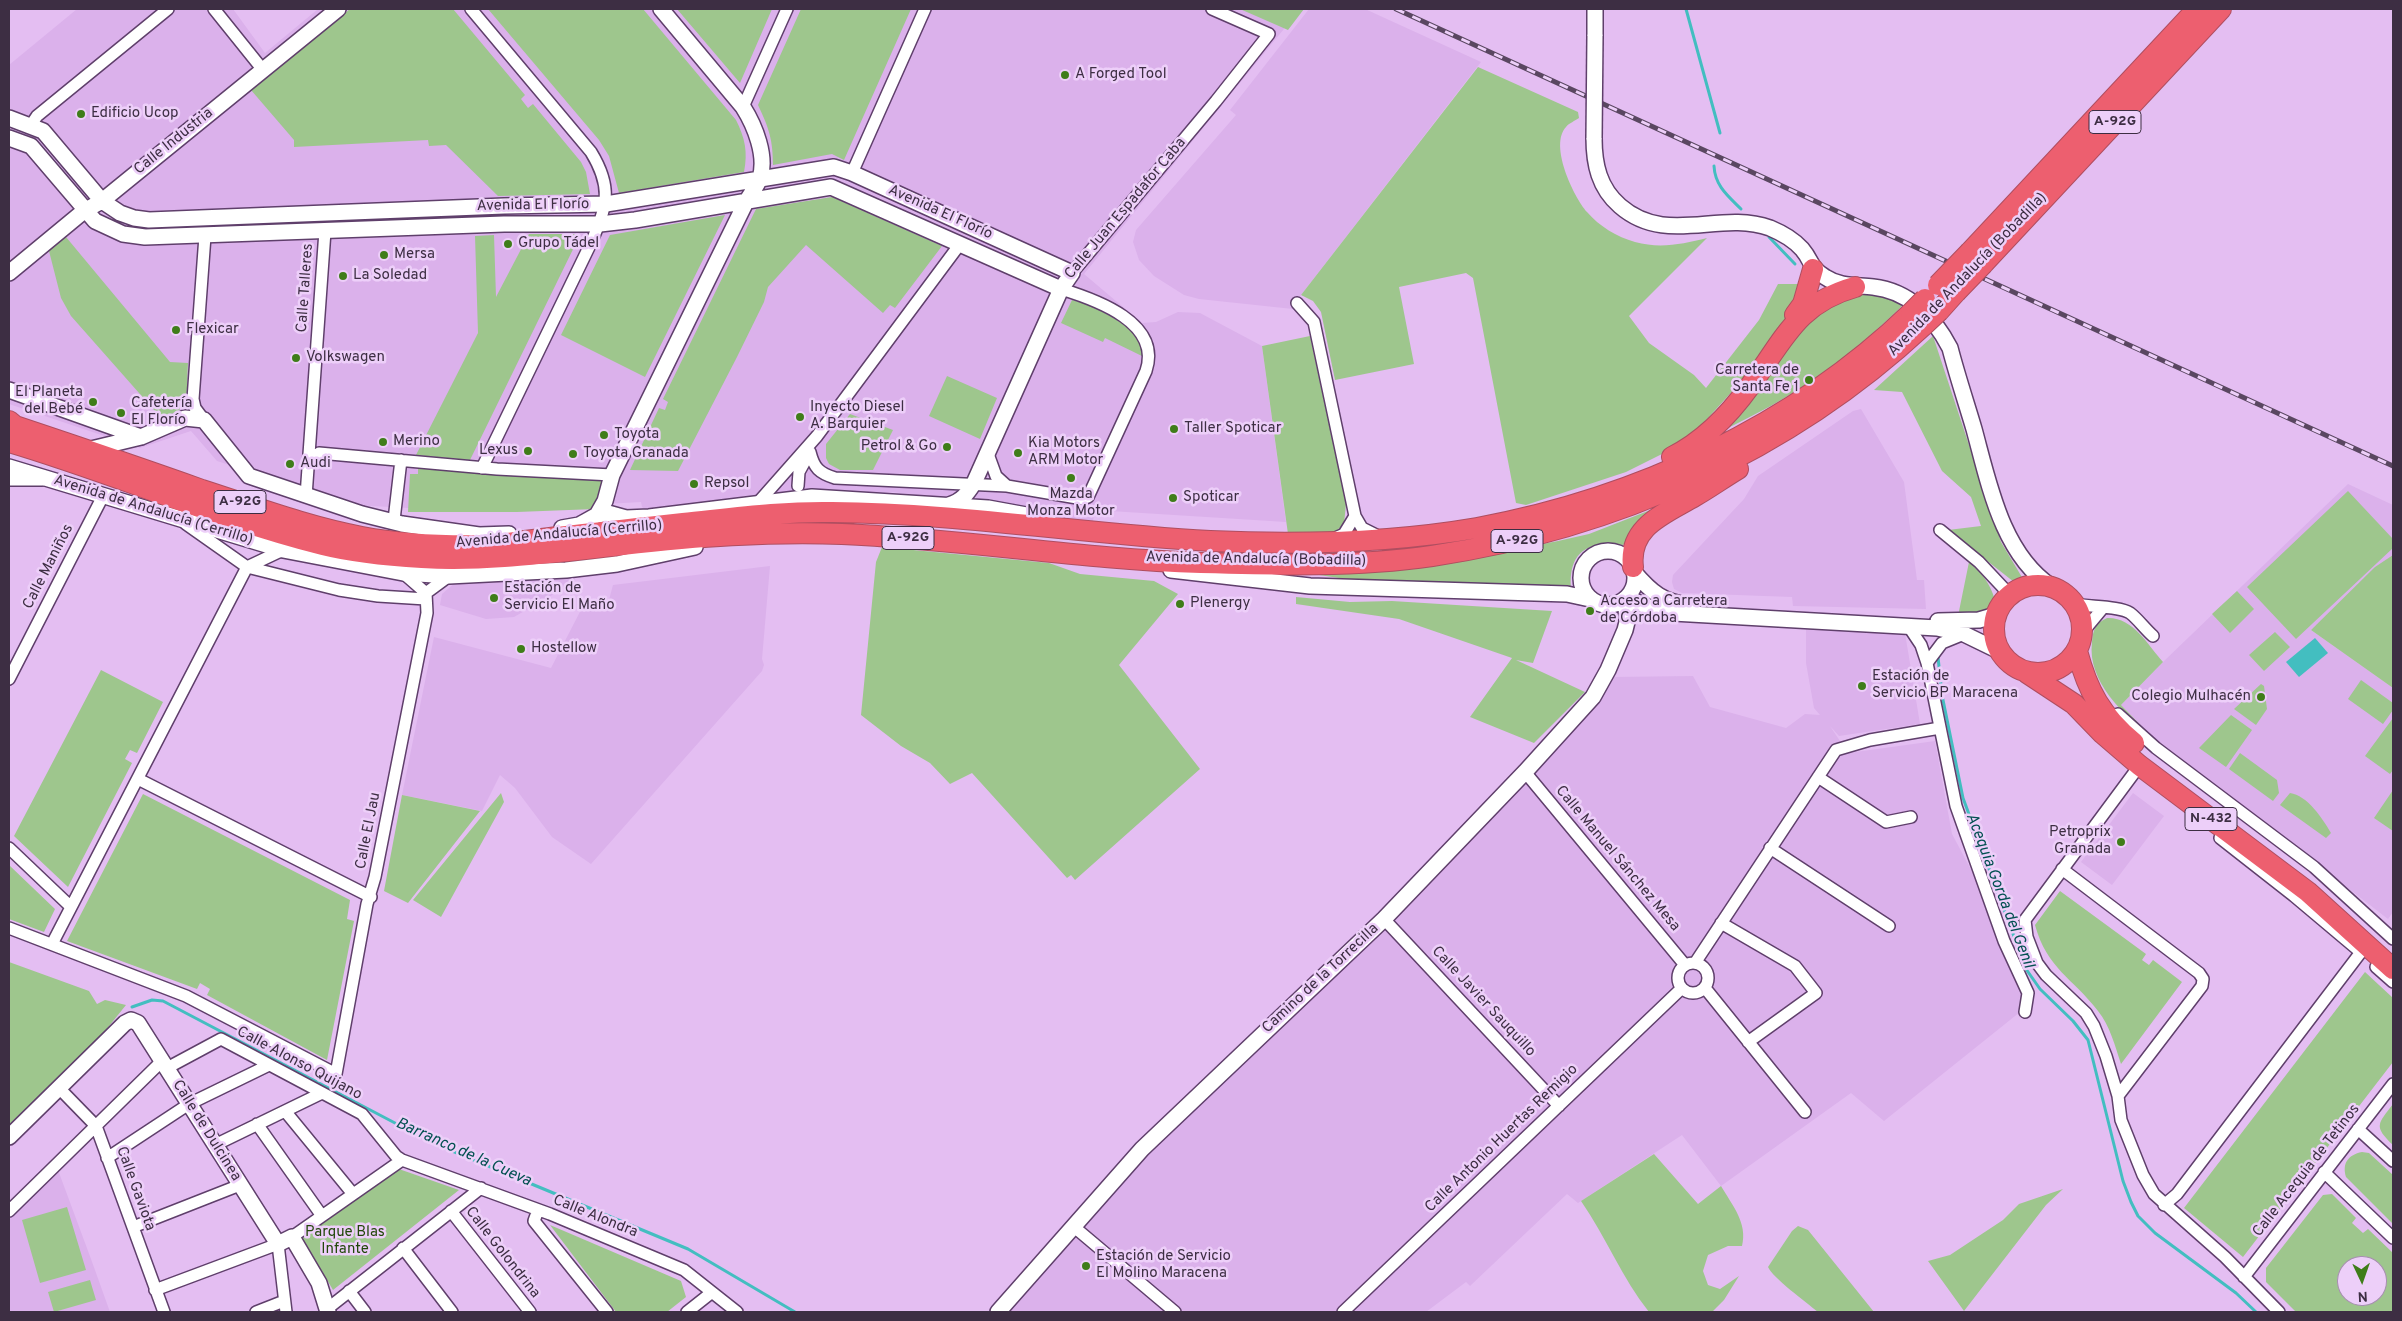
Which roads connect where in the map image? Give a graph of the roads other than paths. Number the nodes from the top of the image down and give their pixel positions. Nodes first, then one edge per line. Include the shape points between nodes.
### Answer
1 (168, 9) edge
2 (214, 9) edge
3 (338, 9) edge
4 (471, 9) edge
5 (661, 9) edge
6 (787, 9) edge
7 (925, 9) edge
8 (1212, 9) edge
9 (1595, 9) edge
10 (2197, 9) edge
11 (2221, 9) edge
12 (263, 70) junction
13 (743, 107) junction
14 (9, 118) edge
15 (31, 125) junction
16 (9, 138) edge
17 (25, 144) junction
18 (852, 173) junction
19 (760, 179) junction
20 (844, 192) junction
21 (102, 201) junction
22 (746, 202) junction
23 (606, 204) junction
24 (84, 211) junction
25 (325, 212) junction
26 (206, 217) junction
27 (600, 224) junction
28 (968, 226) junction
29 (326, 231) junction
30 (205, 236) junction
31 (960, 244) junction
32 (1976, 258) junction
33 (1813, 269) junction
34 (9, 273) edge
35 (1072, 273) junction
36 (1855, 287) junction
37 (1061, 289) junction
38 (1297, 303) dead end
39 (1917, 319) junction
40 (1789, 330) junction
41 (9, 390) edge
42 (1813, 413) junction
43 (204, 420) junction
44 (11, 432) edge
45 (817, 436) junction
46 (141, 437) junction
47 (87, 450) junction
48 (810, 452) junction
49 (988, 454) junction
50 (309, 460) junction
51 (401, 460) junction
52 (9, 466) edge
53 (482, 468) junction
54 (9, 480) edge
55 (51, 480) junction
56 (611, 481) junction
57 (974, 483) junction
58 (776, 484) junction
59 (798, 486) junction
60 (1007, 486) junction
61 (1624, 487) junction
62 (103, 496) junction
63 (306, 496) junction
64 (812, 497) junction
65 (896, 501) junction
66 (756, 505) junction
67 (949, 505) junction
68 (988, 508) junction
69 (924, 516) junction
70 (1355, 516) junction
71 (181, 520) junction
72 (394, 520) junction
73 (590, 529) junction
74 (546, 530) junction
75 (1940, 530) dead end
76 (1068, 531) junction
77 (626, 534) junction
78 (1383, 539) junction
79 (527, 540) junction
80 (289, 543) junction
81 (1326, 543) junction
82 (1054, 552) junction
83 (268, 558) junction
84 (598, 566) junction
85 (247, 567) junction
86 (1633, 569) junction
87 (403, 573) junction
88 (272, 574) junction
89 (449, 576) junction
90 (2052, 587) junction
91 (2010, 595) junction
92 (426, 596) junction
93 (1590, 599) junction
94 (1625, 600) junction
95 (2075, 604) junction
96 (1605, 605) junction
97 (2102, 608) junction
98 (1658, 611) junction
99 (1996, 615) junction
100 (1909, 627) junction
101 (1625, 630) junction
102 (1964, 634) junction
103 (2153, 636) dead end
104 (2080, 642) junction
105 (1999, 651) junction
106 (1927, 663) junction
107 (2027, 673) junction
108 (2086, 676) junction
109 (9, 679) edge
110 (2056, 691) junction
111 (1940, 728) junction
112 (1525, 772) junction
113 (2134, 773) junction
114 (1818, 777) junction
115 (138, 779) junction
116 (1911, 817) dead end
117 (9, 848) edge
118 (1770, 848) junction
119 (2062, 869) junction
120 (371, 897) junction
121 (71, 907) junction
122 (1384, 919) junction
123 (1721, 923) junction
124 (1889, 926) dead end
125 (9, 928) edge
126 (2393, 939) edge
127 (52, 944) junction
128 (2361, 952) junction
129 (2393, 952) edge
130 (1690, 964) junction
131 (2393, 969) edge
132 (2393, 982) edge
133 (1682, 988) junction
134 (1705, 988) junction
135 (2025, 1012) dead end
136 (1748, 1042) junction
137 (165, 1065) junction
138 (269, 1065) junction
139 (2393, 1084) edge
140 (59, 1088) junction
141 (322, 1093) junction
142 (2118, 1096) junction
143 (189, 1104) junction
144 (1559, 1106) junction
145 (286, 1111) junction
146 (1805, 1112) dead end
147 (257, 1124) junction
148 (96, 1126) junction
149 (2358, 1129) junction
150 (9, 1137) edge
151 (215, 1145) junction
152 (108, 1158) junction
153 (402, 1160) junction
154 (2393, 1161) edge
155 (2324, 1172) junction
156 (240, 1185) junction
157 (481, 1188) junction
158 (353, 1194) junction
159 (2164, 1205) junction
160 (538, 1210) junction
161 (9, 1211) edge
162 (451, 1211) junction
163 (322, 1216) junction
164 (1073, 1226) junction
165 (133, 1227) junction
166 (292, 1237) junction
167 (2393, 1238) edge
168 (278, 1244) junction
169 (403, 1248) junction
170 (2244, 1277) junction
171 (155, 1290) junction
172 (349, 1291) junction
173 (711, 1293) junction
174 (285, 1307) edge
175 (327, 1310) edge
176 (164, 1312) edge
177 (256, 1312) edge
178 (365, 1312) edge
179 (452, 1312) edge
180 (530, 1312) edge
181 (606, 1312) edge
182 (687, 1312) edge
183 (737, 1312) edge
184 (998, 1312) edge
185 (1175, 1312) edge
186 (1343, 1312) edge
187 (2279, 1312) edge

1 - 15 street via 37,116
2 - 12 street
3 - 12 street, Calle Industria
4 - 23 street via 591,152 602,175
5 - 13 street
6 - 13 street
7 - 18 street
8 - 35 street, Calle Juan Espadafor Caba via 1268,34 1216,102
9 - 33 street, bridge via 1594,160 1599,176 1615,201 1641,221 1659,226 1730,223 1770,228 1802,249
10 - 32 highway, Avenida de Andalucía (Bobadilla) / A-92G
11 - 32 highway, Avenida de Andalucía (Bobadilla) / A-92G
12 - 21 street, Calle Industria
13 - 19 street via 757,132
14 - 15 street, Avenida El Florío
15 - 17 street
15 - 21 street, Avenida El Florío via 43,131
16 - 17 street, Avenida El Florío
17 - 24 street, Avenida El Florío via 31,146
18 - 19 street, Avenida El Florío via 834,167
18 - 20 street
18 - 28 street, Avenida El Florío
19 - 22 street
19 - 23 street, Avenida El Florío
20 - 22 street, Avenida El Florío via 831,187
20 - 31 street, Avenida El Florío
21 - 24 street, Calle Industria
21 - 26 street, Avenida El Florío via 120,214 134,218
22 - 27 street, Avenida El Florío
22 - 56 street
23 - 25 street, Avenida El Florío
23 - 27 street
24 - 30 street, Avenida El Florío via 123,234
24 - 34 street, Calle Industria
25 - 26 street, Avenida El Florío
25 - 29 street
26 - 30 street
27 - 29 street, Avenida El Florío
27 - 53 street
28 - 31 street
28 - 35 street, Avenida El Florío
29 - 30 street, Avenida El Florío
29 - 50 street, Calle Talleres
30 - 43 street via 193,400
31 - 37 street, Avenida El Florío
31 - 45 street
32 - 39 highway, Avenida de Andalucía (Bobadilla) / A-92G, bridge
33 - 36 street via 1829,280
33 - 40 highway via 1803,304
35 - 37 street, Calle Juan Espadafor Caba
36 - 40 highway via 1827,296 1800,316
36 - 90 street via 1886,288 1902,294 1941,331 1950,348 1996,507 2030,570
37 - 49 street, Calle Juan Espadafor Caba
37 - 60 street via 1090,298 1136,325 1148,342 1150,362 1088,497 1083,499
38 - 70 street via 1314,322
39 - 42 highway, Avenida de Andalucía (Bobadilla) / A-92G via 1889,358
39 - 61 highway, Avenida de Andalucía (Bobadilla) / A-92G via 1764,423 1718,448 1650,479
40 - 61 highway via 1750,386 1714,428
41 - 46 street
42 - 82 highway, Avenida de Andalucía (Bobadilla) / A-92G via 1735,459 1644,500 1544,535 1492,546 1427,557 1314,564 1199,563
42 - 86 highway via 1787,439 1651,522 1637,537 1631,556
43 - 46 street via 185,418
43 - 63 street, Avenida de Andalucía (Cerrillo) via 249,476
44 - 47 highway, Avenida de Andalucía (Cerrillo) / A-92G
44 - 80 highway, Avenida de Andalucía (Cerrillo) / A-92G
45 - 48 street
45 - 58 street
46 - 47 street
47 - 79 highway, Avenida de Andalucía (Cerrillo) / A-92G via 341,533 452,546
48 - 57 street via 813,466 835,478
48 - 59 street via 799,472
49 - 57 street, Calle Juan Espadafor Caba
49 - 60 street via 996,476
50 - 51 street via 319,453
50 - 63 street, Calle Talleres
51 - 53 street
51 - 72 street
52 - 55 street, Avenida de Andalucía (Cerrillo)
53 - 56 street
54 - 55 street
55 - 62 street, Avenida de Andalucía (Cerrillo)
56 - 73 street
56 - 77 street
57 - 60 street
57 - 67 street, Calle Juan Espadafor Caba via 966,496
57 - 68 street via 979,498
58 - 59 street via 788,482
58 - 66 street
59 - 64 street
61 - 78 highway, Avenida de Andalucía (Bobadilla) / A-92G via 1504,522
62 - 71 street, Avenida de Andalucía (Cerrillo)
62 - 109 street, Calle Maniños
63 - 72 street, Avenida de Andalucía (Cerrillo) via 362,514
64 - 65 street, Avenida de Andalucía (Cerrillo)
64 - 66 street, Avenida de Andalucía (Cerrillo)
65 - 67 street, Avenida de Andalucía (Cerrillo)
65 - 69 street
66 - 77 street, Avenida de Andalucía (Cerrillo)
67 - 68 street, Avenida de Andalucía (Cerrillo)
68 - 76 street, Avenida de Andalucía (Cerrillo) via 1046,518
69 - 76 highway, Avenida de Andalucía (Cerrillo) / A-92G
69 - 77 highway, Avenida de Andalucía (Cerrillo) / A-92G via 827,512 741,516
70 - 78 street via 1362,528
70 - 81 street via 1344,534
71 - 80 street, Avenida de Andalucía (Cerrillo)
71 - 85 street
72 - 74 street, Avenida de Andalucía (Cerrillo) via 402,524 479,535
73 - 74 street, Avenida de Andalucía (Cerrillo) via 579,525
73 - 77 highway, Avenida de Andalucía (Cerrillo) / A-92G
73 - 79 highway, Avenida de Andalucía (Cerrillo) / A-92G
73 - 80 highway, Avenida de Andalucía (Cerrillo) / A-92G via 484,559 381,555
73 - 84 street via 592,560
74 - 79 street
75 - 91 street
76 - 81 highway, Avenida de Andalucía (Bobadilla) / A-92G via 1208,541
77 - 82 highway, Avenida de Andalucía (Cerrillo) / A-92G via 877,535
77 - 84 street, Avenida de Andalucía (Cerrillo)
78 - 81 highway, Avenida de Andalucía (Bobadilla) / A-92G
80 - 83 street
80 - 87 street, Avenida de Andalucía (Cerrillo) via 336,561
82 - 93 street via 1079,561 1310,586 1567,594
83 - 85 street
83 - 88 street
84 - 89 street, Avenida de Andalucía (Cerrillo)
85 - 88 street
85 - 115 street
86 - 93 street via 1625,557 1614,552 1602,552 1592,557 1584,566 1581,577 1583,589
86 - 94 street via 1633,588
86 - 99 street via 1672,604 1907,620 1979,620
87 - 89 street, Avenida de Andalucía (Cerrillo)
87 - 92 street
88 - 92 street via 378,596
89 - 92 street
90 - 91 highway via 2027,586
90 - 95 highway
91 - 99 highway
92 - 120 street, Calle El Jau via 427,613
93 - 96 street
94 - 96 street
94 - 98 street
94 - 101 street, Camino de la Torrecilla
95 - 97 street
95 - 104 highway, N-432 via 2080,614
96 - 101 street via 1621,620
97 - 103 street via 2121,608
97 - 104 street
98 - 100 street
98 - 101 street, Camino de la Torrecilla via 1636,616
99 - 105 highway via 1994,635
100 - 102 street via 1937,628
100 - 106 street via 1921,645
101 - 112 street, Camino de la Torrecilla via 1593,697
102 - 105 street
102 - 106 street via 1942,643
104 - 107 highway via 2067,663 2054,671
104 - 108 highway, N-432
105 - 107 highway, N-432 via 2009,663
106 - 111 street
107 - 110 highway, N-432
108 - 126 street via 2119,716 2156,748 2314,867
108 - 129 highway, N-432 via 2096,702 2126,736 2314,882
110 - 113 street via 2074,717
110 - 131 highway, N-432 via 2139,765 2308,892
111 - 114 street via 1870,740 1836,750
111 - 135 street via 1956,806 2004,941 2028,993
112 - 122 street, Camino de la Torrecilla
112 - 130 street, Calle Manuel Sánchez Mesa
113 - 119 street
113 - 128 street
114 - 116 street via 1886,822
114 - 118 street
115 - 120 street
115 - 121 street
117 - 121 street
118 - 123 street
118 - 124 street
119 - 142 street via 2025,920 2027,937 2037,963 2046,975 2086,1013 2094,1026
119 - 142 street via 2203,979 2202,986
120 - 127 street, Calle El Jau via 336,1074 186,996
121 - 127 street
122 - 144 street, Calle Javier Sauquillo
122 - 164 street, Camino de la Torrecilla via 1142,1148
123 - 130 street
123 - 136 street via 1795,966 1816,993
125 - 127 street
128 - 132 street
128 - 159 street via 2176,1194
130 - 133 street via 1679,974
130 - 134 street via 1702,966 1708,974
133 - 134 street via 1693,993
133 - 144 street, Calle Antonio Huertas Remigio
134 - 136 street
136 - 146 street
137 - 138 street, Calle Alonso Quijano via 221,1039
137 - 140 street, Calle de Dulcinea via 138,1023 131,1020
137 - 143 street, Calle de Dulcinea
137 - 148 street
138 - 141 street, Calle Alonso Quijano
138 - 143 street
139 - 149 street, Calle Acequia de Tetinos
140 - 148 street, Calle Gaviota
140 - 150 street
141 - 145 street
141 - 153 street, Calle Alonso Quijano via 362,1114
142 - 159 street via 2121,1120 2143,1175
143 - 151 street, Calle de Dulcinea
143 - 152 street
144 - 186 street, Calle Antonio Huertas Remigio
145 - 147 street
145 - 158 street
147 - 151 street
147 - 163 street
148 - 152 street, Calle Gaviota
148 - 161 street
149 - 154 street
149 - 155 street, Calle Acequia de Tetinos
151 - 156 street, Calle de Dulcinea
152 - 165 street, Calle Gaviota
153 - 157 street, Calle Alondra
153 - 158 street
155 - 167 street
155 - 170 street, Calle Acequia de Tetinos
156 - 165 street
156 - 168 street, Calle de Dulcinea
157 - 160 street, Calle Alondra
157 - 162 street
158 - 163 street
159 - 170 street
160 - 173 street, Calle Alondra via 684,1270
160 - 181 street via 534,1221
162 - 169 street
162 - 180 street, Calle Golondrina
163 - 166 street
164 - 184 street, Camino de la Torrecilla
164 - 185 street
165 - 171 street, Calle Gaviota
166 - 168 street
166 - 175 street via 319,1283
168 - 171 street
168 - 174 street
169 - 172 street
169 - 179 street
170 - 187 street
171 - 176 street, Calle Gaviota
172 - 175 street
172 - 178 street
173 - 182 street
173 - 183 street, Calle Alondra
174 - 177 street

